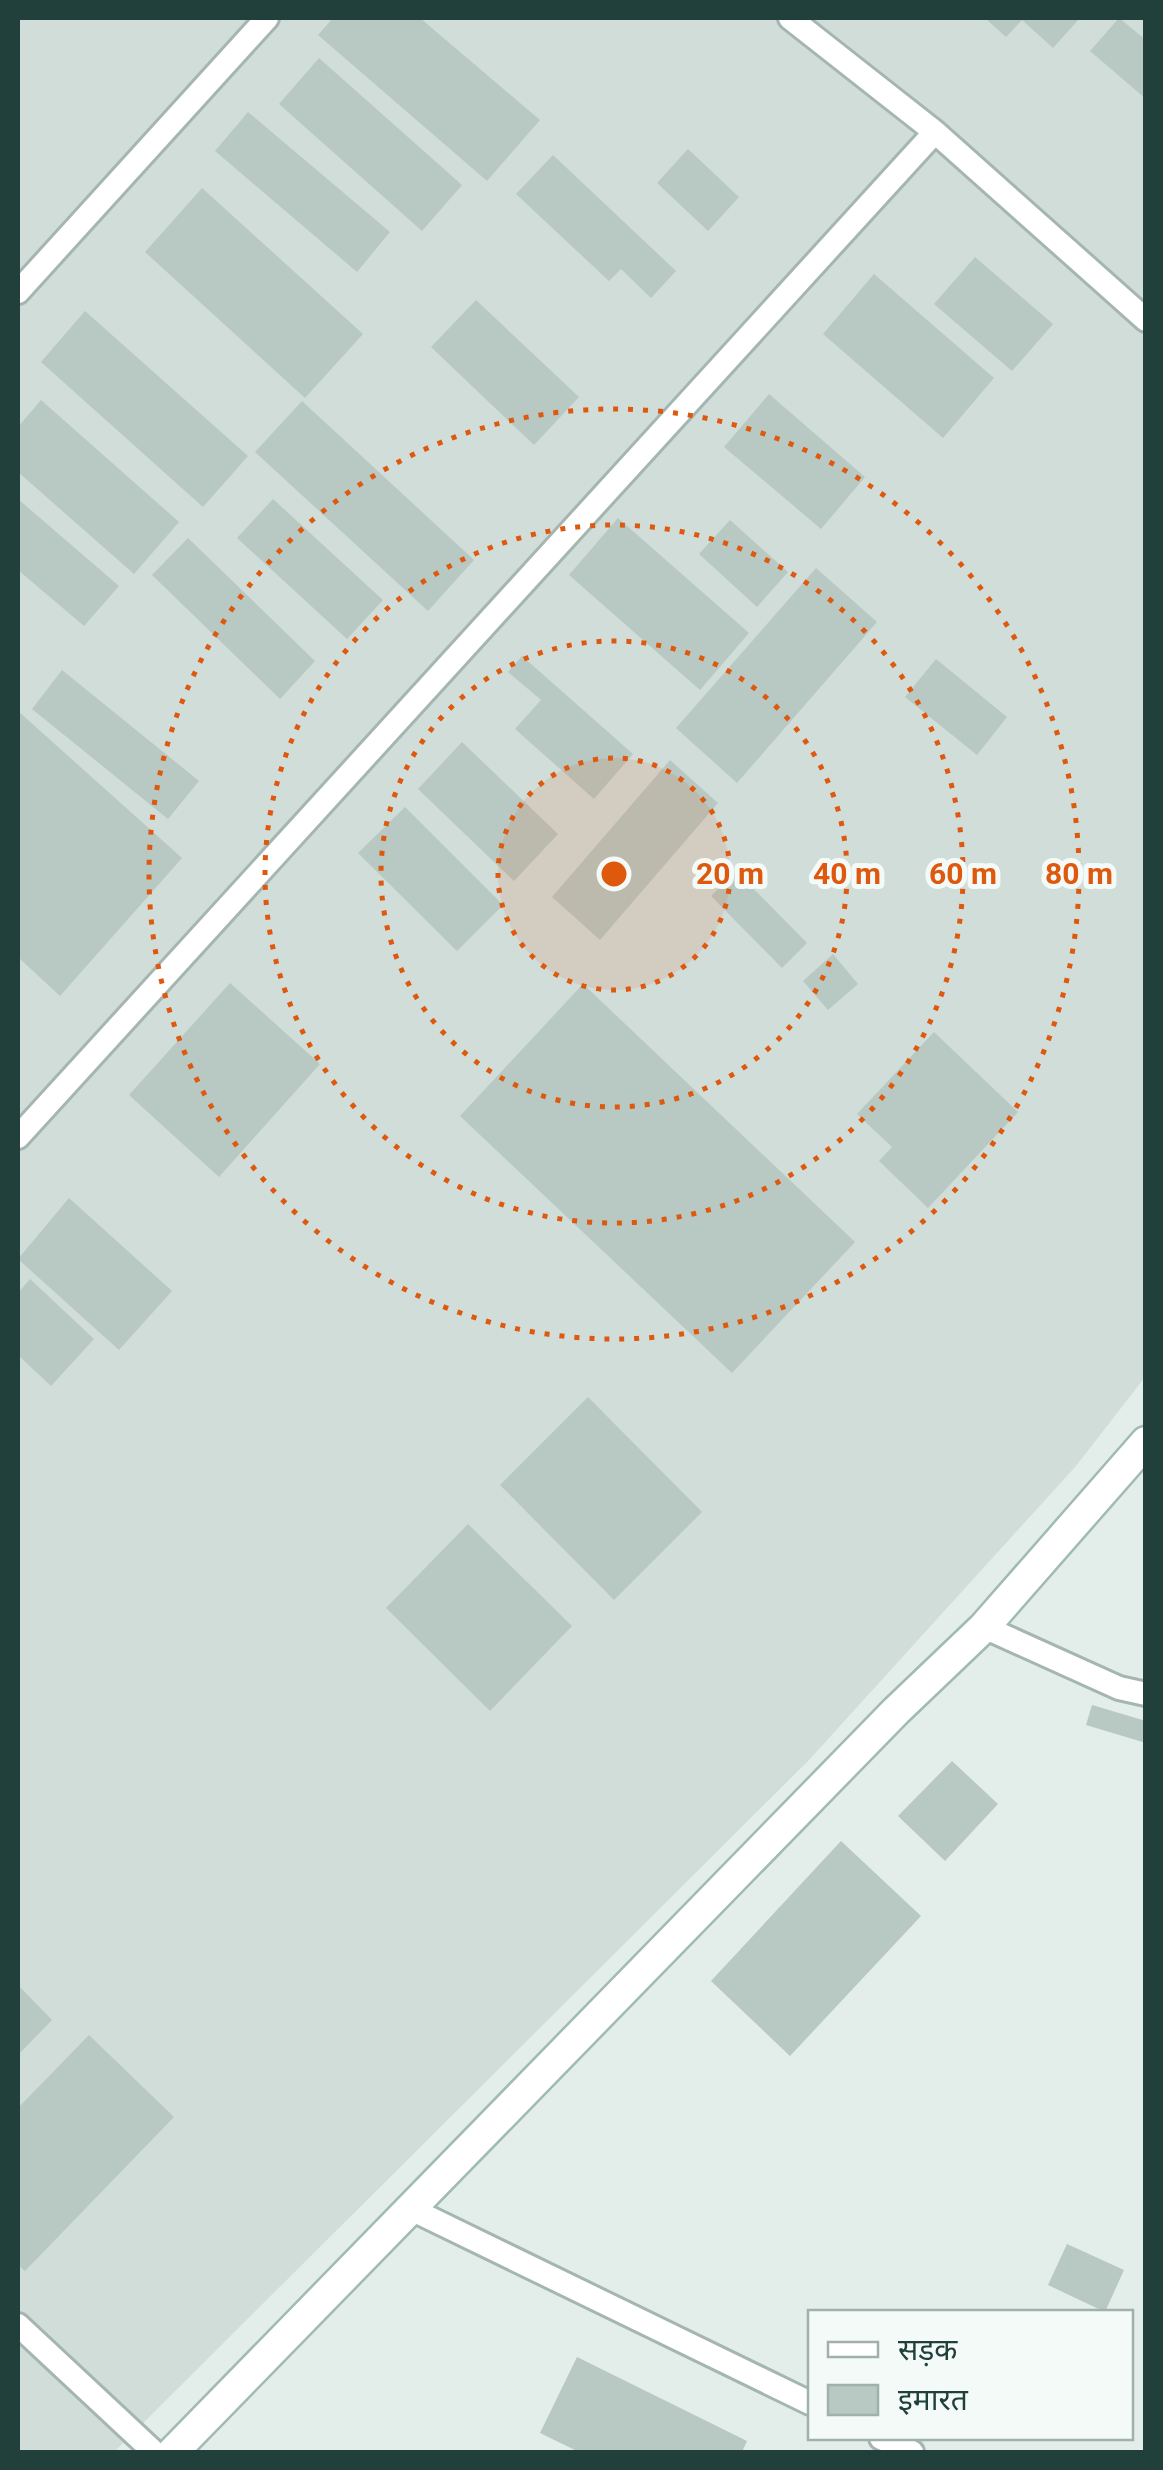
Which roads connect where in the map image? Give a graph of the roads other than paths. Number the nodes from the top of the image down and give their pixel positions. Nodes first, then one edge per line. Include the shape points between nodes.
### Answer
1 (267, 18) edge
2 (790, 18) edge
3 (935, 132) junction
4 (18, 292) edge
5 (1146, 320) edge
6 (18, 1137) edge
7 (1146, 1442) edge
8 (984, 1627) junction
9 (1146, 1694) edge
10 (411, 2209) junction
11 (18, 2325) edge
12 (808, 2403) edge
13 (885, 2440) edge
14 (154, 2452) edge
15 (173, 2452) edge
16 (912, 2452) edge

1 - 4 lane
2 - 3 lane
3 - 5 lane
3 - 6 lane
7 - 8 street
8 - 9 lane
8 - 10 street
10 - 12 lane
10 - 15 street
11 - 14 lane
13 - 16 lane

